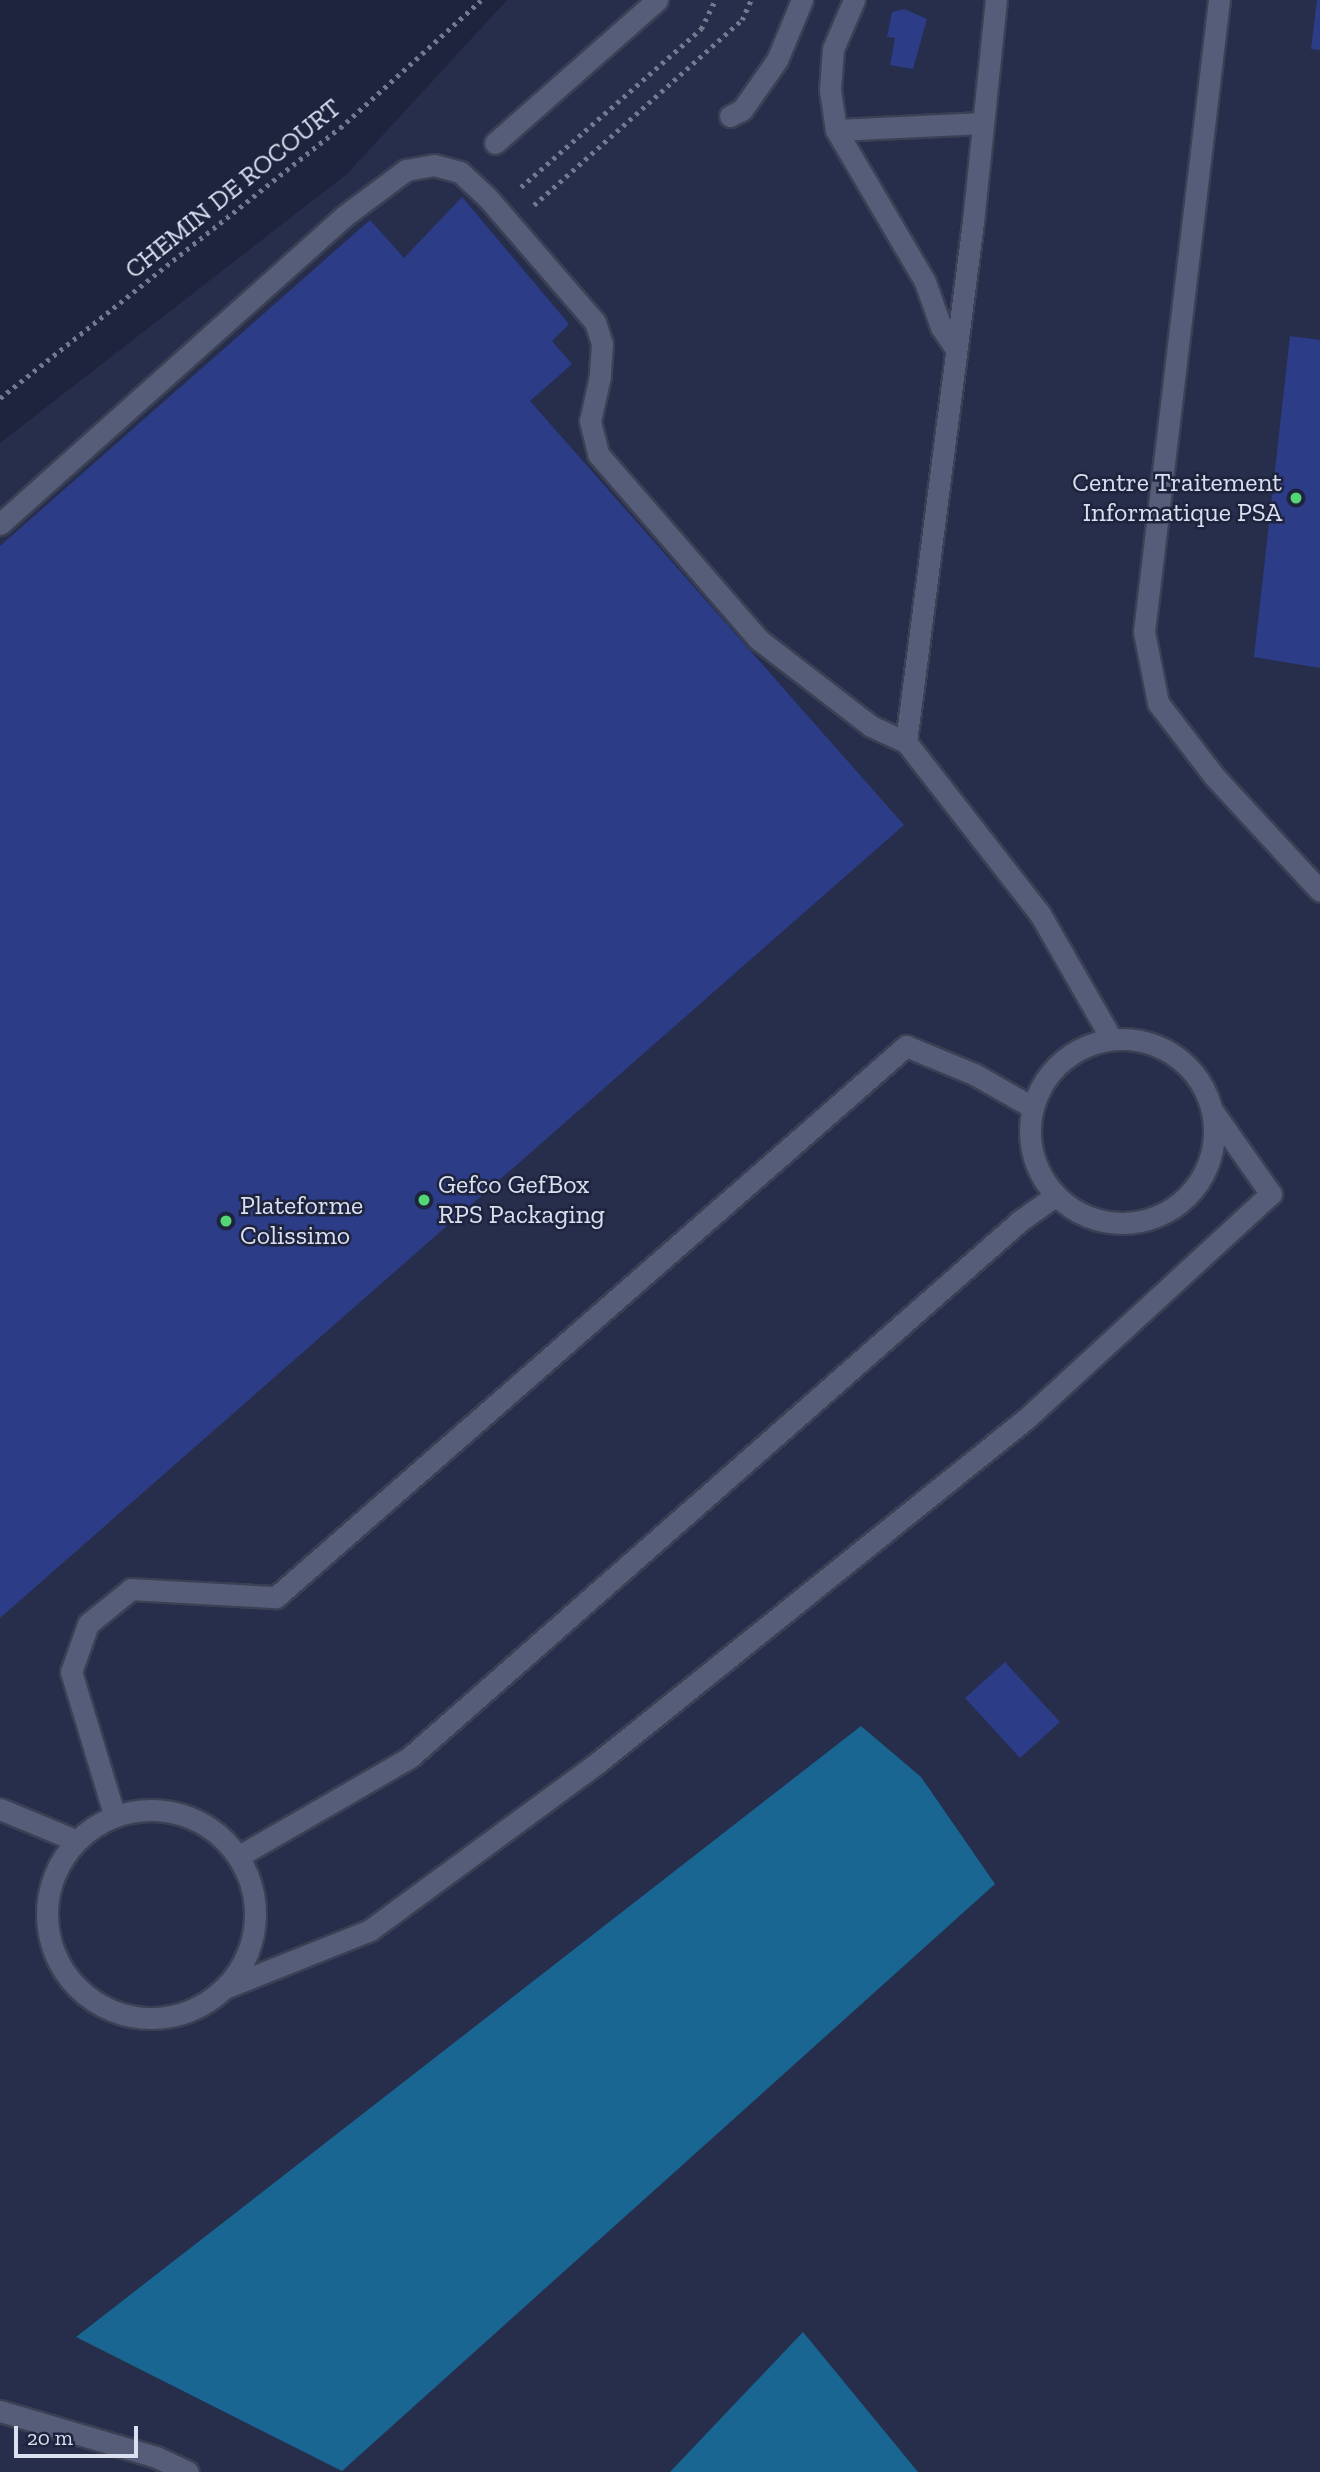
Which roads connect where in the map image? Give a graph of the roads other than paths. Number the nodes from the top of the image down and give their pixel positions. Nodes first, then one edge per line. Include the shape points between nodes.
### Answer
1 (657, 0) edge
2 (802, 0) edge
3 (854, 0) edge
4 (996, 0) edge
5 (1219, 0) edge
6 (730, 116) dead end
7 (983, 123) junction
8 (836, 130) junction
9 (495, 143) dead end
10 (955, 348) junction
11 (0, 524) edge
12 (906, 742) junction
13 (1320, 891) edge
14 (1111, 1038) junction
15 (1032, 1107) junction
16 (1214, 1114) junction
17 (1055, 1196) junction
18 (0, 1809) edge
19 (114, 1814) junction
20 (75, 1840) junction
21 (239, 1856) junction
22 (227, 1987) junction
23 (0, 2411) edge
24 (188, 2472) edge

1 - 9 lane
2 - 6 lane via 777,60 741,110
3 - 8 lane via 832,49 830,90
4 - 7 lane
5 - 13 lane via 1144,632 1158,704 1214,776
7 - 8 lane
7 - 10 lane
8 - 10 lane via 925,282 941,327
10 - 12 lane
11 - 12 lane via 343,217 406,170 434,165 460,172 486,197 595,322 602,344 590,421 598,454 758,639 871,726
12 - 14 lane via 1040,914
14 - 15 lane via 1077,1050 1048,1074
14 - 16 lane via 1146,1041 1178,1056 1201,1081
15 - 17 lane via 1030,1139 1037,1170
15 - 19 lane via 974,1074 906,1046 276,1597 131,1590 88,1624 71,1672
16 - 17 lane via 1214,1147 1202,1180 1179,1205 1149,1220 1115,1224 1083,1216
16 - 22 lane via 1271,1194 1047,1401 596,1764 370,1930
17 - 21 lane via 1010,1229 409,1758
18 - 20 lane
19 - 20 lane
19 - 21 lane via 161,1808 195,1819 206,1823
20 - 22 lane via 50,1880 45,1927 62,1972 96,2005 141,2019 187,2013
21 - 22 lane via 256,1900 251,1947
23 - 24 lane via 156,2457

